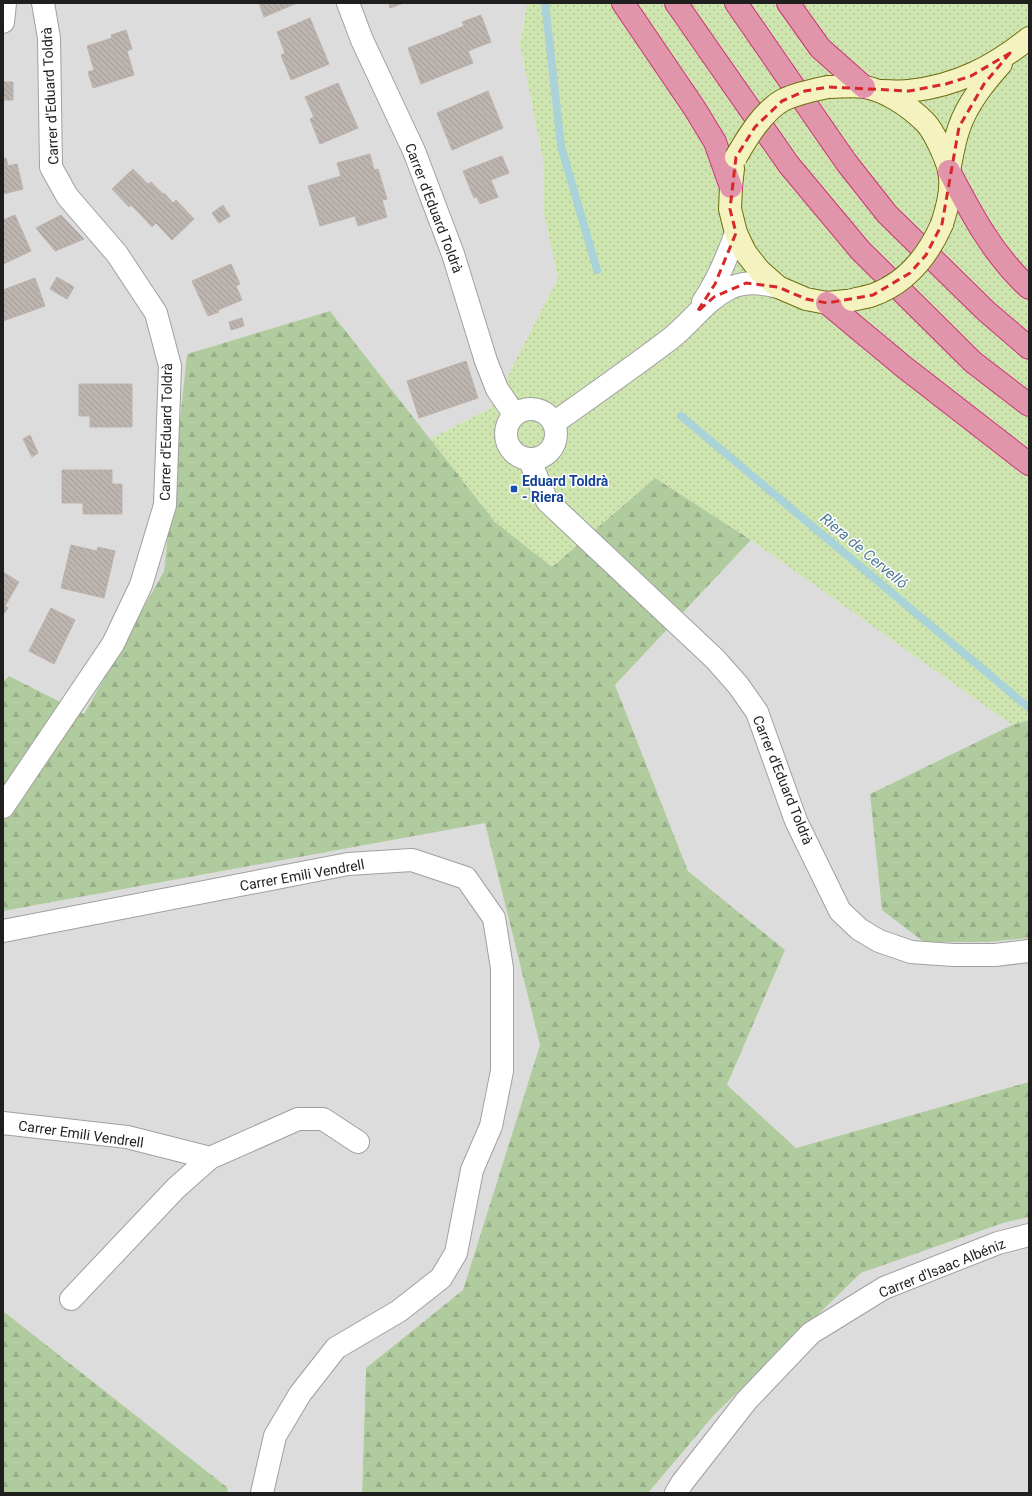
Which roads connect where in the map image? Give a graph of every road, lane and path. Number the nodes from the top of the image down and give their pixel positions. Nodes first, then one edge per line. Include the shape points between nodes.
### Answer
1 (5, 3) edge
2 (43, 3) edge
3 (348, 3) edge
4 (623, 3) edge
5 (676, 3) edge
6 (736, 3) edge
7 (788, 3) edge
8 (3, 22) edge
9 (1029, 38) edge
10 (1010, 53) junction
11 (872, 89) junction
12 (949, 171) junction
13 (731, 187) junction
14 (736, 233) junction
15 (778, 286) junction
16 (1029, 288) edge
17 (827, 303) junction
18 (697, 312) junction
19 (1029, 348) edge
20 (1029, 405) edge
21 (514, 414) junction
22 (554, 423) junction
23 (529, 459) junction
24 (1029, 464) edge
25 (3, 807) edge
26 (3, 931) edge
27 (1029, 951) edge
28 (3, 1123) edge
29 (358, 1142) dead end
30 (210, 1158) junction
31 (1029, 1235) edge
32 (71, 1299) dead end
33 (262, 1493) edge
34 (676, 1493) edge

1 - 8 street
2 - 25 street, Carrer d'Eduard Toldrà via 49,38 51,168 67,196 117,254 156,312 170,366 165,505 141,585 112,644
3 - 21 street, Carrer d'Eduard Toldrà via 362,40 414,151 453,254 497,389
4 - 13 highway via 695,109 714,142
5 - 20 highway via 789,165 860,250 974,362
6 - 19 highway via 846,162 887,214 986,311
7 - 11 highway via 820,48
9 - 10 street
10 - 11 street via 971,76 946,84 909,91
10 - 12 street via 969,105 959,127
11 - 12 street via 905,106 926,122 940,145
11 - 13 street, bridge via 828,88 806,91 782,101 755,127 746,141 736,158
12 - 16 highway via 985,236 1004,262
12 - 17 street, bridge via 949,194 936,240 910,273 894,285 873,295
13 - 14 street via 730,208
14 - 15 street via 745,252 759,270
14 - 18 street via 715,284
15 - 17 street via 806,299
15 - 18 street via 746,283 730,288 714,297
17 - 24 highway via 904,367
18 - 22 street via 672,338
21 - 22 street via 534,408 550,416
21 - 23 street via 506,427 507,442 519,456
22 - 23 street via 556,440 551,449 544,456
23 - 27 street, Carrer d'Eduard Toldrà via 547,501 715,659 742,690 757,712 796,821 840,911 859,929 879,941 911,952 996,955
26 - 33 street, Carrer Emili Vendrell via 348,864 412,860 466,878 494,918 502,968 502,1070 491,1126 472,1170 456,1253 441,1278 399,1311 336,1348 300,1394 276,1436
28 - 30 street, Carrer Emili Vendrell via 127,1137
29 - 30 street via 323,1119 298,1119
30 - 32 street via 176,1188
31 - 34 street, Carrer d'Isaac Albéniz via 998,1243 884,1288 811,1333 747,1400

